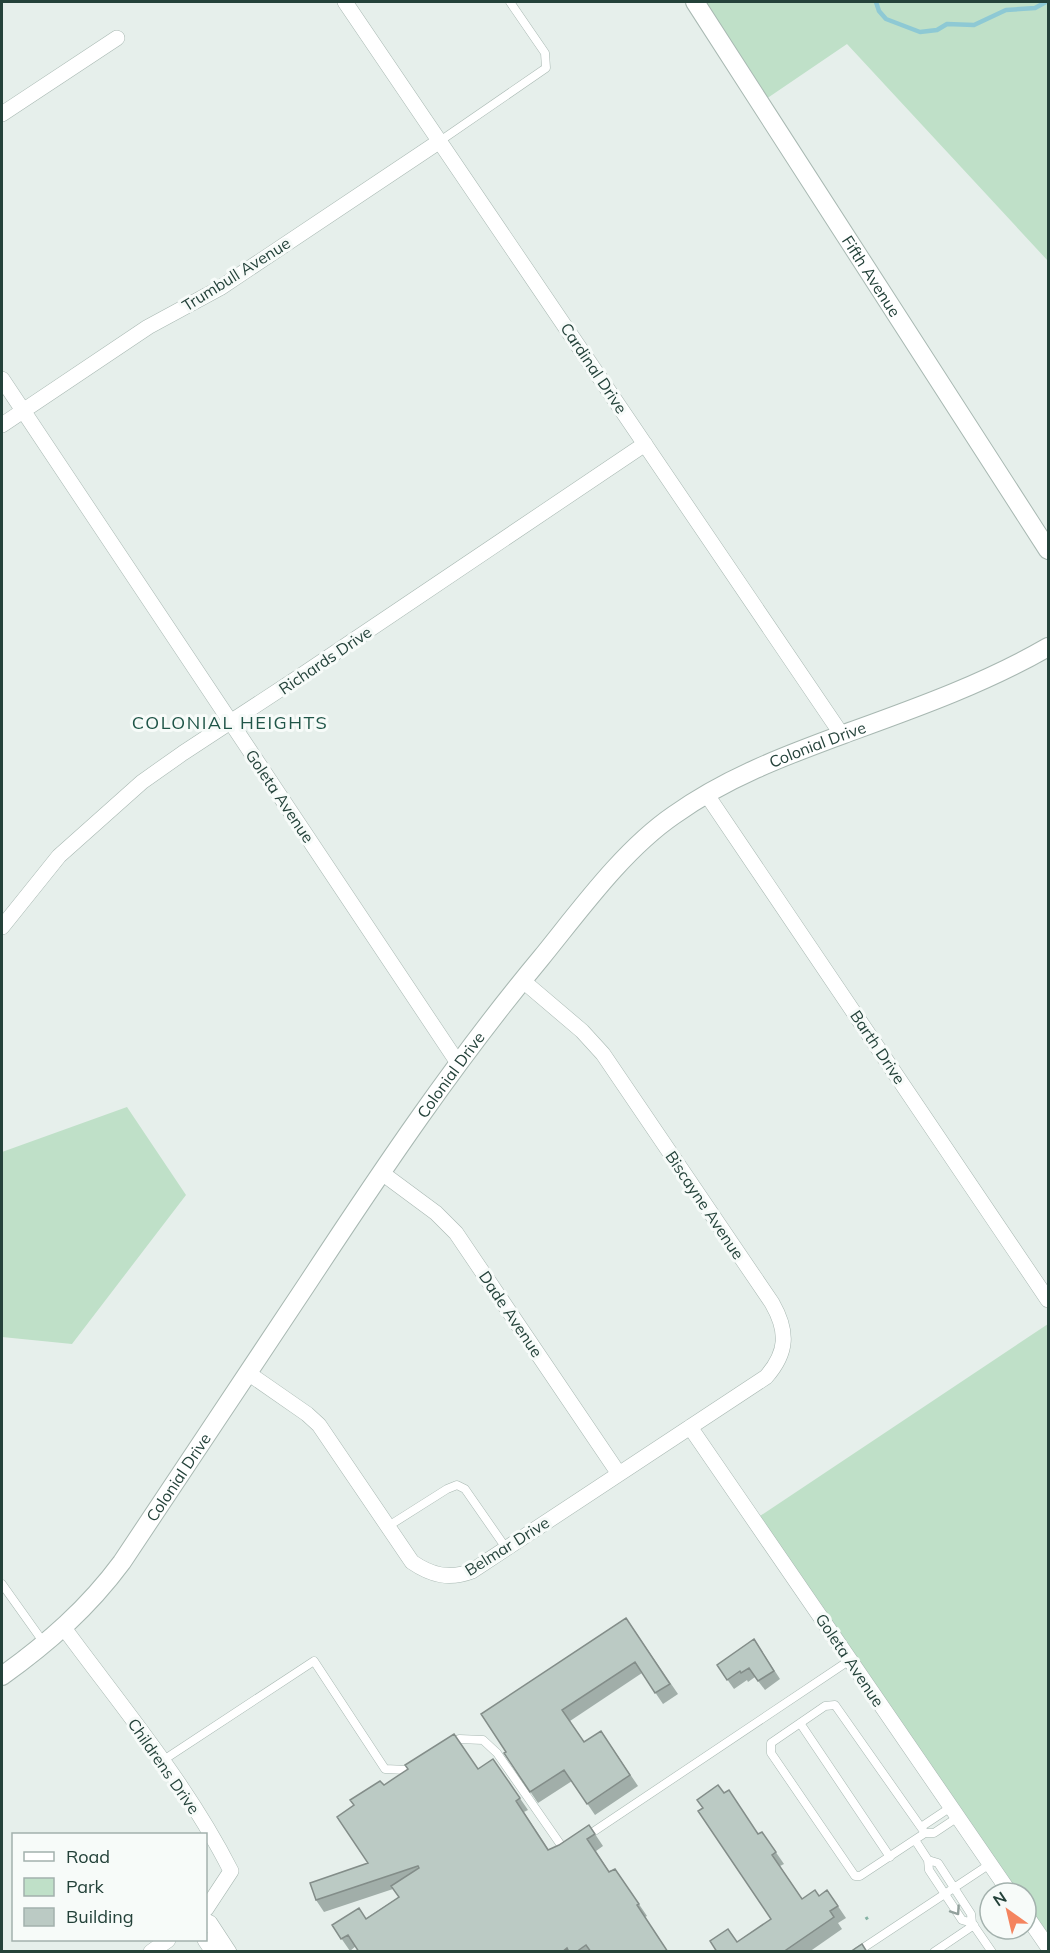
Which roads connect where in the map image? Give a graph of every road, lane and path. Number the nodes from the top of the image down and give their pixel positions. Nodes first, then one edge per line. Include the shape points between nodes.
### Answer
1 (345, 2) edge
2 (510, 2) edge
3 (695, 2) edge
4 (117, 38) dead end
5 (2, 114) edge
6 (440, 141) junction
7 (2, 379) edge
8 (23, 411) junction
9 (2, 425) edge
10 (645, 444) junction
11 (1048, 550) edge
12 (1048, 647) edge
13 (230, 722) junction
14 (842, 735) junction
15 (707, 795) junction
16 (2, 927) edge
17 (522, 980) junction
18 (458, 1063) junction
19 (382, 1173) junction
20 (1048, 1300) edge
21 (248, 1373) junction
22 (690, 1427) junction
23 (619, 1474) junction
24 (387, 1527) junction
25 (507, 1548) junction
26 (2, 1584) edge
27 (64, 1628) junction
28 (45, 1644) junction
29 (850, 1659) junction
30 (2, 1676) edge
31 (800, 1723) junction
32 (442, 1749) edge
33 (424, 1759) edge
34 (162, 1761) junction
35 (954, 1812) junction
36 (923, 1830) junction
37 (583, 1839) edge
38 (915, 1840) junction
39 (574, 1845) edge
40 (890, 1857) junction
41 (928, 1860) junction
42 (990, 1864) junction
43 (1002, 1881) edge
44 (955, 1887) junction
45 (945, 1894) junction
46 (207, 1907) edge
47 (866, 1917) dead end
48 (207, 1922) edge
49 (869, 1922) dead end
50 (973, 1924) junction
51 (1038, 1932) edge
52 (167, 1941) edge
53 (1048, 1947) edge
54 (151, 1952) edge
55 (229, 1952) edge
56 (857, 1952) edge
57 (934, 1952) edge
58 (992, 1952) edge

1 - 6 street, Cardinal Drive
2 - 6 lane via 544,53 546,68
3 - 11 street, Fifth Avenue
4 - 5 street
6 - 8 street, Trumbull Avenue via 220,288 148,327
6 - 10 street, Cardinal Drive
7 - 8 street, Goleta Avenue
8 - 9 street, Trumbull Avenue
8 - 13 street, Goleta Avenue
10 - 13 street, Richards Drive
10 - 14 street, Cardinal Drive
12 - 14 street, Colonial Drive via 958,692
13 - 16 street, Richards Drive via 142,782 105,813 48,869
13 - 18 street, Goleta Avenue
14 - 15 street, Colonial Drive via 754,768
15 - 17 street, Colonial Drive via 674,815 627,857
15 - 20 street, Barth Drive
17 - 18 street, Colonial Drive
17 - 22 street, Biscayne Avenue via 603,1054 783,1326 781,1354 766,1377
18 - 19 street, Colonial Drive
19 - 21 street, Colonial Drive
19 - 23 street, Dade Avenue via 456,1233
21 - 24 street, Belmar Drive via 319,1425
21 - 27 street, Colonial Drive via 105,1586
22 - 23 street, Belmar Drive
22 - 29 street, Goleta Avenue
23 - 25 street, Belmar Drive
24 - 25 street, Belmar Drive via 412,1562 437,1575 472,1571
24 - 25 lane via 457,1485 465,1489
26 - 28 lane
27 - 28 street, Colonial Drive
27 - 34 street, Childrens Drive
28 - 30 street, Colonial Drive
29 - 35 street, Goleta Avenue
29 - 37 lane
31 - 36 lane via 825,1706 835,1705
31 - 40 lane
31 - 40 lane via 771,1743 771,1753 855,1876
32 - 39 lane via 459,1739 483,1740 497,1753 564,1852
33 - 34 lane via 407,1770 385,1769 314,1661
34 - 46 street, Childrens Drive via 231,1871
35 - 36 lane
35 - 36 lane via 934,1833
35 - 42 street, Goleta Avenue
36 - 38 lane
38 - 40 lane
38 - 41 lane
41 - 44 lane via 938,1863
41 - 45 lane via 929,1870
42 - 43 street, Goleta Avenue
42 - 44 lane
44 - 45 lane
44 - 50 lane
45 -> 50 lane via 962,1920
45 - 56 lane
47 - 49 path
48 - 55 street
50 - 57 lane
50 - 58 lane
51 - 53 street
52 - 54 street

